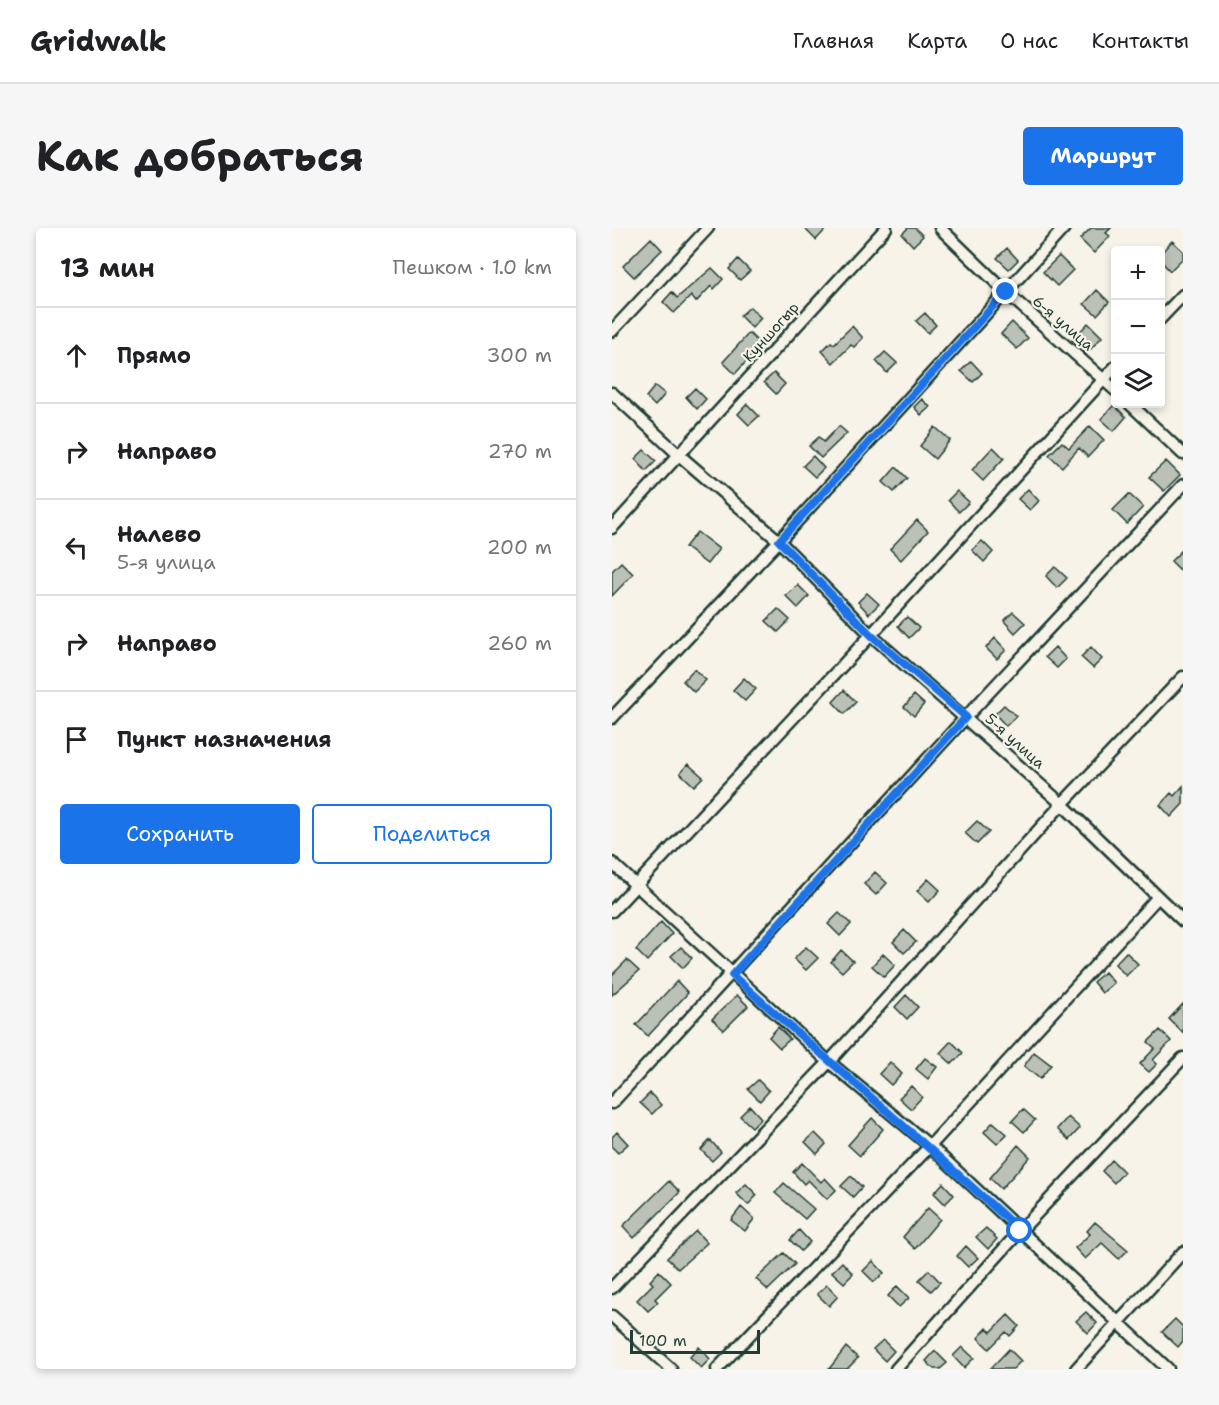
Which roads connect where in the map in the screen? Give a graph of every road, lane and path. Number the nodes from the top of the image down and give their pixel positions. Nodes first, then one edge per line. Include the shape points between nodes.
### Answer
1 (708, 228) edge
2 (886, 228) edge
3 (940, 228) edge
4 (1064, 228) edge
5 (1006, 292) junction
6 (1183, 295) edge
7 (1165, 315) edge
8 (612, 331) edge
9 (1111, 372) edge
10 (1104, 379) junction
11 (1111, 385) edge
12 (612, 393) edge
13 (1134, 408) edge
14 (1183, 454) edge
15 (679, 455) junction
16 (1183, 485) edge
17 (612, 528) edge
18 (779, 541) junction
19 (871, 635) junction
20 (1183, 676) edge
21 (966, 717) junction
22 (612, 718) edge
23 (1062, 804) junction
24 (612, 863) edge
25 (636, 886) junction
26 (1158, 897) junction
27 (612, 911) edge
28 (1183, 921) edge
29 (732, 975) junction
30 (1183, 1058) edge
31 (829, 1062) junction
32 (612, 1103) edge
33 (930, 1146) junction
34 (1020, 1231) junction
35 (1183, 1252) edge
36 (612, 1288) edge
37 (612, 1316) edge
38 (1118, 1322) junction
39 (671, 1369) edge
40 (717, 1369) edge
41 (896, 1369) edge
42 (1076, 1369) edge
43 (1168, 1369) edge

1 - 8 street
2 - 15 street, Куншогыр
3 - 5 street, 6-я улица
4 - 5 street
5 - 10 street, 6-я улица
5 - 18 street
6 - 7 street
9 - 10 street
10 - 11 street, 6-я улица
10 - 19 street
12 - 15 street, 5-я улица
13 - 14 street
15 - 17 street, Куншогыр
15 - 18 street, 5-я улица
16 - 21 street
18 - 19 street, 5-я улица
18 - 22 street
19 - 21 street, 5-я улица
19 - 25 street
20 - 23 street
21 - 23 street, 5-я улица
21 - 29 street
23 - 26 street, 5-я улица
23 - 31 street
24 - 25 street
25 - 27 street
25 - 29 street
26 - 28 street, 5-я улица
26 - 33 street
29 - 31 street
29 - 32 street
30 - 34 street
31 - 33 street
31 - 36 street
33 - 34 street
33 - 40 street
34 - 38 street
34 - 41 street
35 - 38 street
37 - 39 street
38 - 42 street
38 - 43 street

